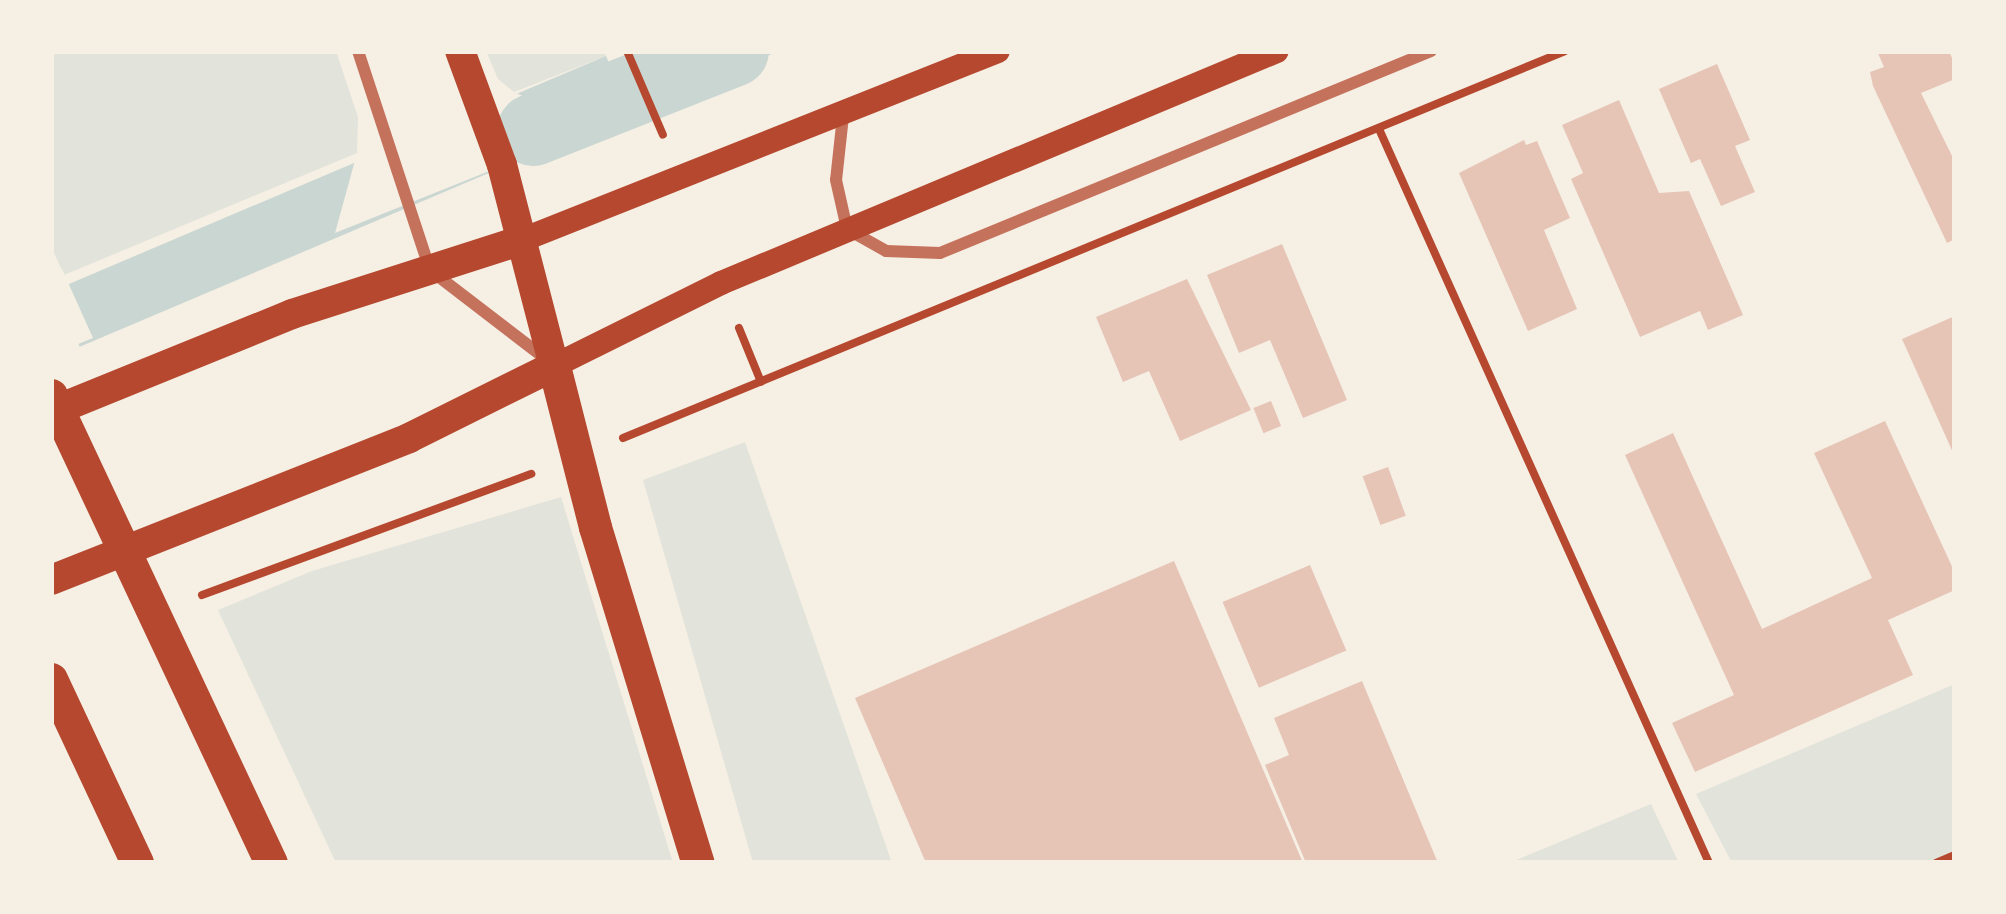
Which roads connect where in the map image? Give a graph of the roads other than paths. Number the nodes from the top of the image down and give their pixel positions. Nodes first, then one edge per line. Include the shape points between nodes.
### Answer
1 (358, 51) edge
2 (460, 51) edge
3 (998, 51) edge
4 (1277, 51) edge
5 (1431, 51) edge
6 (843, 116) junction
7 (847, 229) junction
8 (522, 240) junction
9 (430, 270) junction
10 (554, 366) junction
11 (51, 395) edge
12 (51, 412) edge
13 (51, 580) edge
14 (51, 679) edge
15 (137, 863) edge
16 (272, 863) edge
17 (698, 863) edge

1 - 9 street
2 - 8 main road
3 - 6 main road
4 - 7 main road
5 - 7 street via 940,253 886,251
6 - 7 street via 836,180
6 - 8 main road
7 - 10 main road
8 - 9 main road
8 - 10 main road
9 - 10 street
9 - 12 main road via 292,314
10 - 13 main road via 409,438
10 - 17 highway
11 - 16 highway
14 - 15 highway

